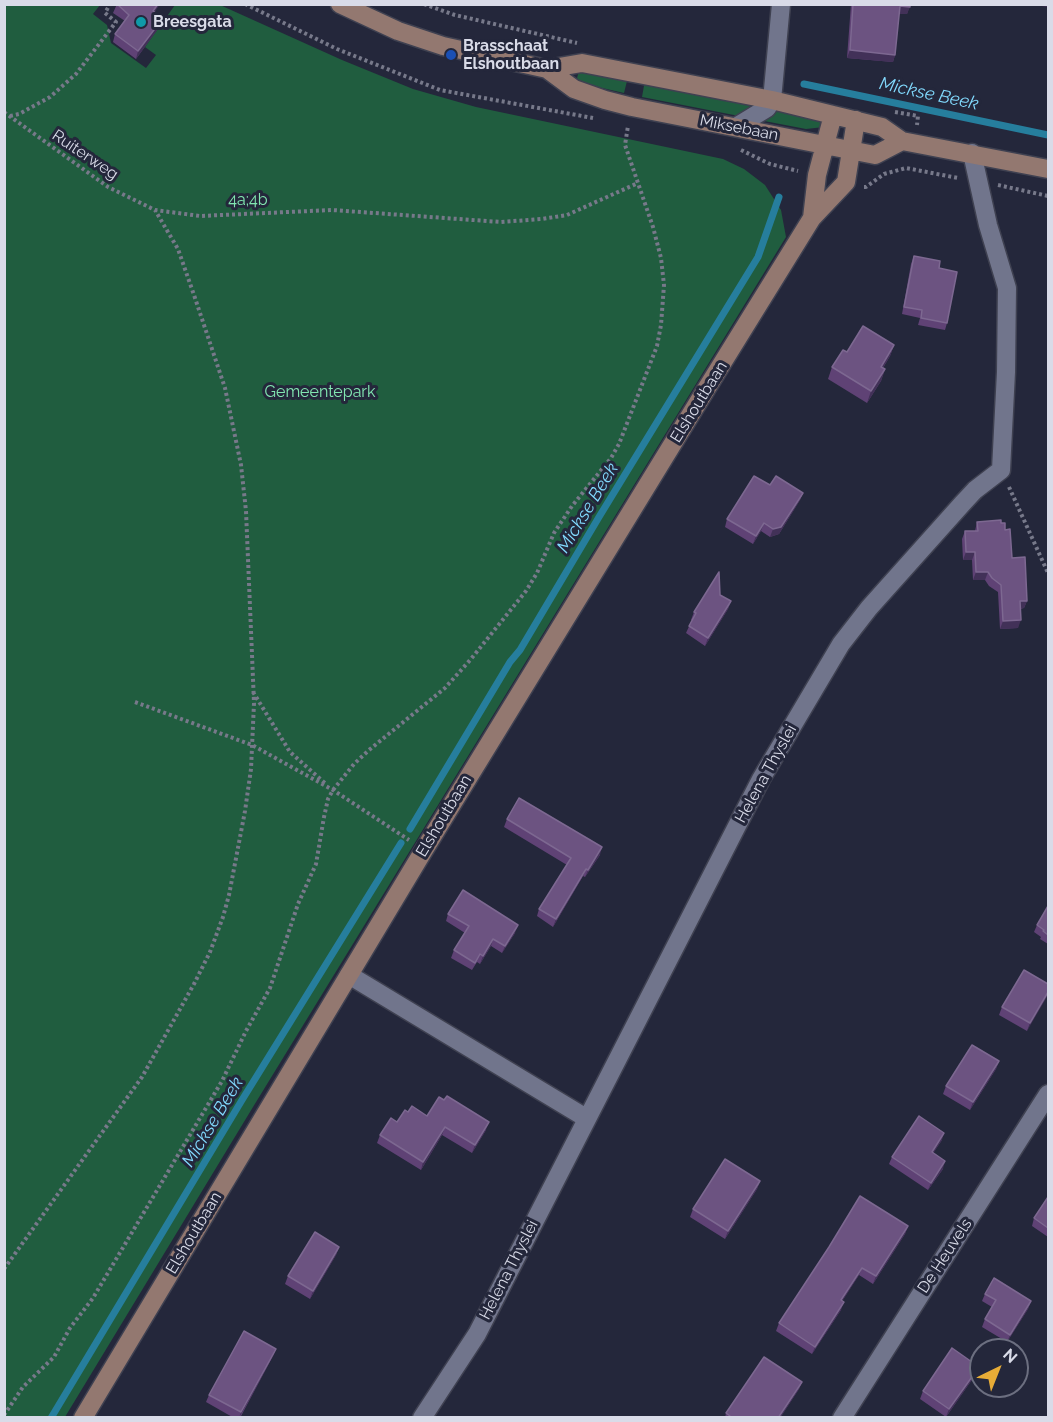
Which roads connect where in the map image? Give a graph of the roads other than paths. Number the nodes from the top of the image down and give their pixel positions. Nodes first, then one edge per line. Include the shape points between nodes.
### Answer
1 (340, 4) edge
2 (781, 4) edge
3 (582, 63) junction
4 (547, 69) junction
5 (574, 89) junction
6 (772, 100) junction
7 (833, 115) junction
8 (856, 120) junction
9 (736, 127) junction
10 (902, 141) junction
11 (826, 146) junction
12 (851, 151) junction
13 (972, 153) junction
14 (1048, 169) edge
15 (812, 218) junction
16 (349, 975) junction
17 (1048, 1094) edge
18 (586, 1118) junction
19 (83, 1418) edge
20 (422, 1418) edge
21 (842, 1418) edge

1 - 4 main road, Miksebaan via 398,31 443,46
2 - 6 street
3 - 4 main road, Miksebaan
3 - 5 main road via 569,73
3 - 6 main road, Miksebaan
4 - 5 main road, Miksebaan
5 - 9 main road, Miksebaan via 632,107
6 - 7 main road, Miksebaan
6 - 9 street via 767,108
7 - 8 main road, Miksebaan
7 - 11 main road, Elshoutbaan
8 - 10 main road, Miksebaan via 882,127
8 - 12 main road
9 - 11 main road, Miksebaan
10 - 12 main road, Miksebaan via 875,155
10 - 13 main road, Miksebaan
11 - 12 main road, Miksebaan
11 - 15 main road, Elshoutbaan via 817,175
12 - 15 main road, Elshoutbaan via 846,182
13 - 14 main road, Miksebaan
13 - 18 street, Helena Thyslei via 1007,288 1001,470 962,504 841,644 761,779
15 - 16 main road, Elshoutbaan
16 - 18 street
16 - 19 main road, Elshoutbaan
17 - 21 street, De Heuvels
18 - 20 street, Helena Thyslei via 477,1334

